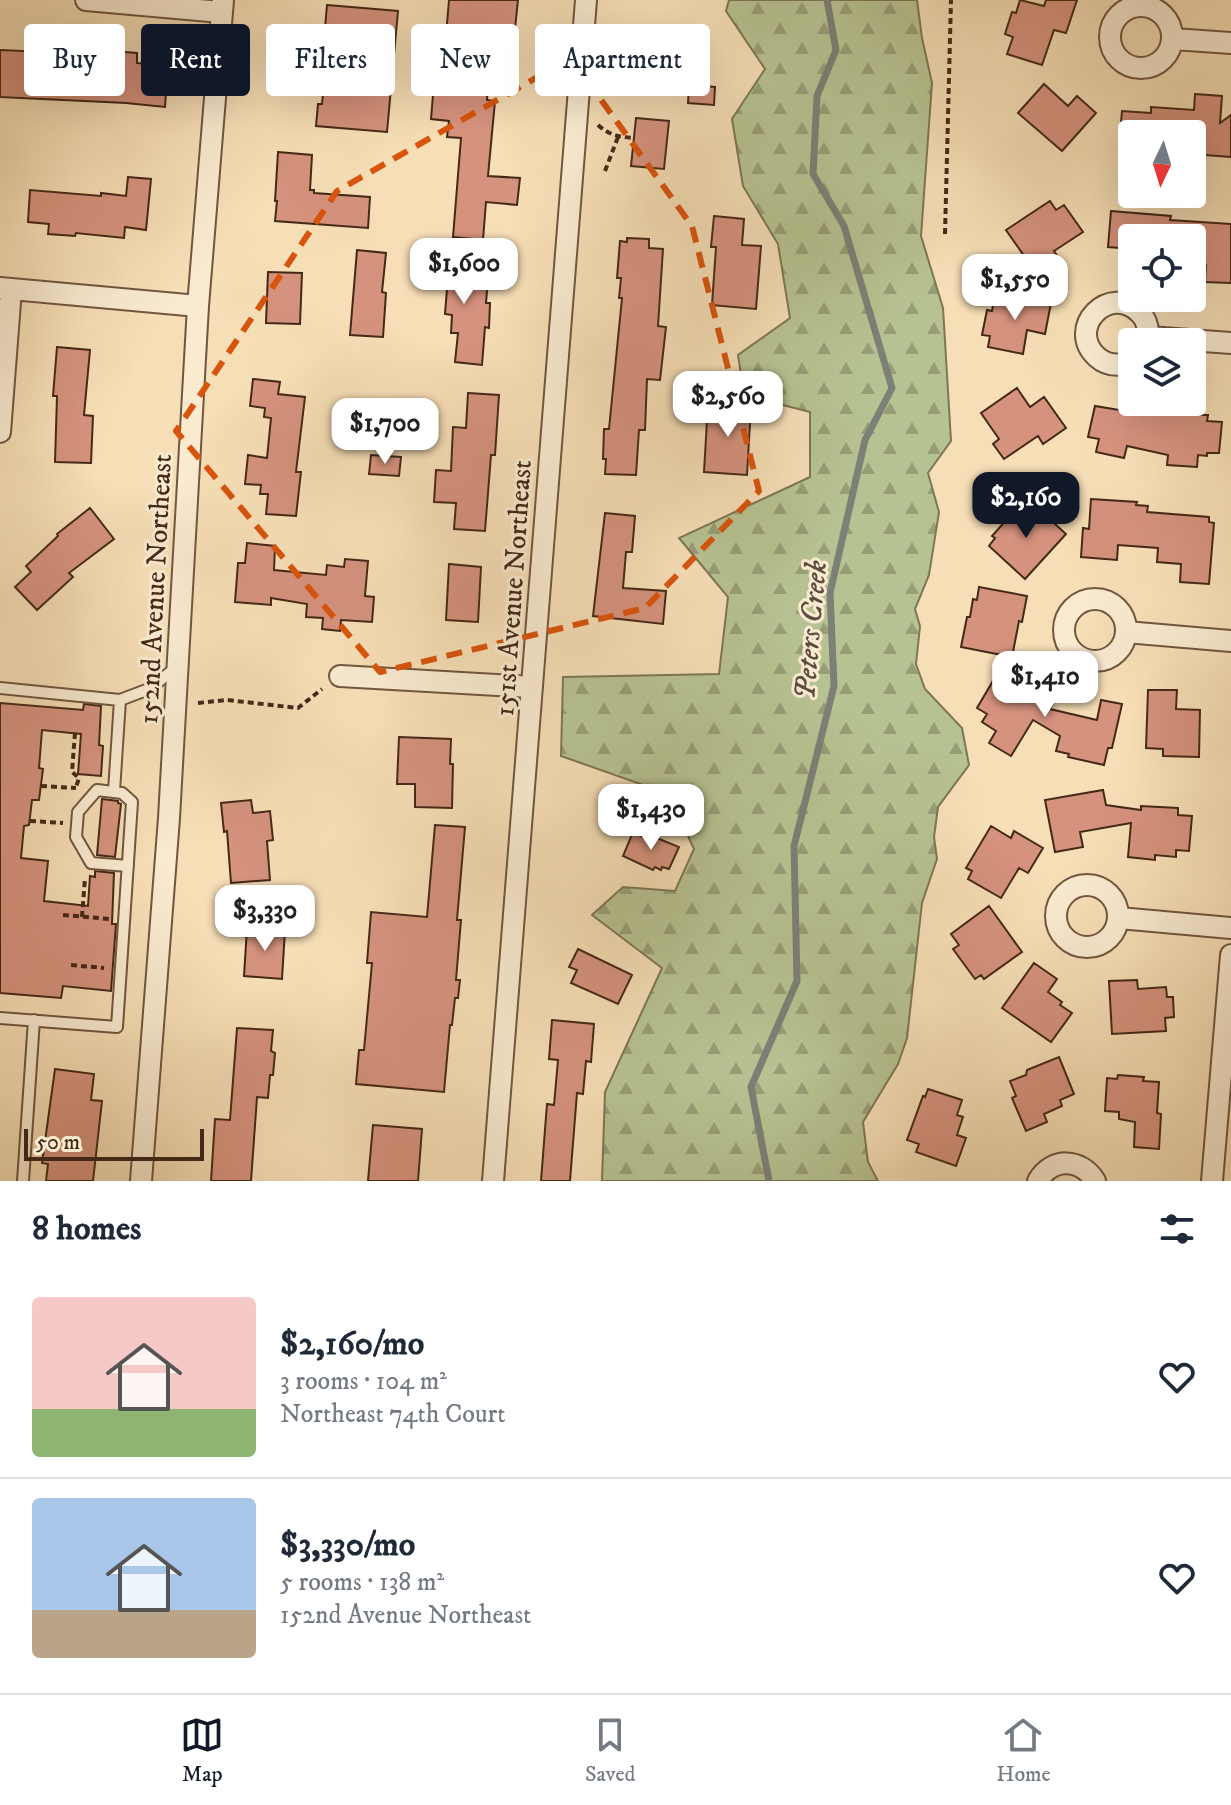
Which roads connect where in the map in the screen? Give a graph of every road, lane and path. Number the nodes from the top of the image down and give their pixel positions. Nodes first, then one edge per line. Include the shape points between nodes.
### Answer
1 (86, 0) edge
2 (586, 0) edge
3 (951, 0) edge
4 (222, 6) edge
5 (1173, 39) dead end
6 (1231, 43) edge
7 (597, 123) dead end
8 (618, 137) junction
9 (634, 138) dead end
10 (605, 171) dead end
11 (945, 234) dead end
12 (5, 289) edge
13 (198, 306) junction
14 (1148, 328) edge
15 (1206, 342) edge
16 (1231, 343) edge
17 (1118, 365) edge
18 (0, 432) edge
19 (1126, 632) dead end
20 (1231, 641) edge
21 (177, 666) junction
22 (340, 676) joint
23 (532, 687) junction
24 (0, 688) edge
25 (120, 700) junction
26 (175, 705) junction
27 (41, 786) dead end
28 (76, 788) dead end
29 (114, 791) junction
30 (30, 821) dead end
31 (77, 824) junction
32 (128, 866) junction
33 (63, 915) dead end
34 (1119, 918) dead end
35 (124, 920) junction
36 (1231, 928) edge
37 (1231, 955) edge
38 (71, 965) dead end
39 (121, 969) junction
40 (0, 1018) edge
41 (34, 1020) junction
42 (1227, 1062) edge
43 (23, 1181) edge
44 (141, 1181) edge
45 (493, 1181) edge
46 (1038, 1181) edge
47 (1095, 1181) edge
48 (1212, 1181) edge

1 - 4 street
2 - 23 street, 151st Avenue Northeast
3 - 11 path
4 - 13 street, 152nd Avenue Northeast
5 - 6 street
7 - 8 path
8 - 9 path
8 - 10 path
12 - 13 street
12 - 18 street
13 - 21 street, 152nd Avenue Northeast
14 - 17 street via 1129,305 1109,304 1093,315 1088,345 1101,361
15 - 16 street
19 - 20 street
21 - 25 lane via 149,689
21 - 26 street, 152nd Avenue Northeast
22 - 23 street
22 - 26 path via 298,708 227,700
23 - 45 street, 151st Avenue Northeast
24 - 25 lane
25 - 29 lane
26 - 44 street, 152nd Avenue Northeast
27 - 28 path
29 - 31 lane via 97,790 78,812
29 - 32 lane via 132,802
30 - 31 path
31 - 32 lane via 76,837 91,863
32 - 35 lane
33 - 35 path
34 - 36 street
35 - 39 lane
37 - 42 street
38 - 39 path
39 - 41 lane via 117,1027
40 - 41 lane
41 - 43 lane
42 - 48 street
46 - 47 street via 1048,1169 1067,1162 1085,1169

